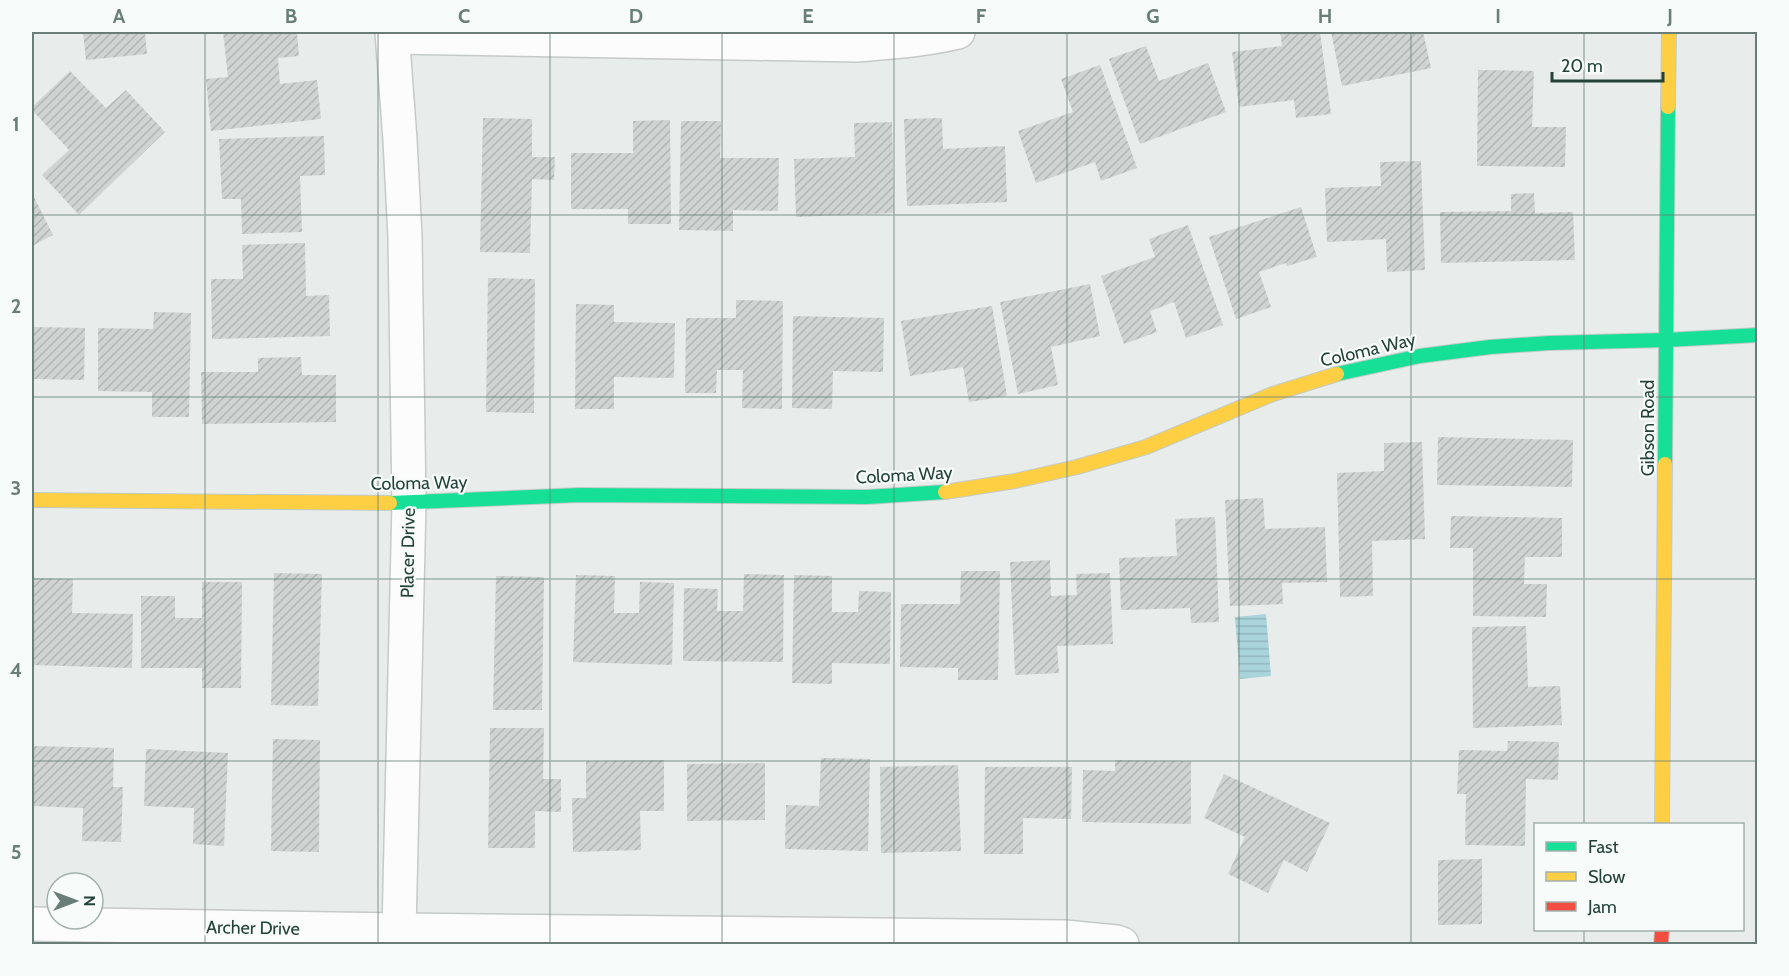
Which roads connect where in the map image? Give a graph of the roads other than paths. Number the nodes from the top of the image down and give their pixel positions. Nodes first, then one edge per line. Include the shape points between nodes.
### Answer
1 (958, 32) edge
2 (1669, 32) edge
3 (392, 34) edge
4 (1758, 335) edge
5 (1666, 340) junction
6 (32, 500) edge
7 (409, 502) junction
8 (1662, 823) edge
9 (32, 924) edge
10 (399, 930) junction
11 (1122, 945) edge

1 - 3 street via 857,45
2 - 5 street, Gibson Road
3 - 7 street, Placer Drive via 405,237
4 - 5 street, Coloma Way
5 - 7 street, Coloma Way via 1490,348 1420,356 1344,372 1273,394 1146,447 1077,467 949,492 867,497 580,495
5 - 8 street, Gibson Road
6 - 7 street, Coloma Way
7 - 10 street, Placer Drive
9 - 10 street, Archer Drive
10 - 11 street, Archer Drive via 1065,937

